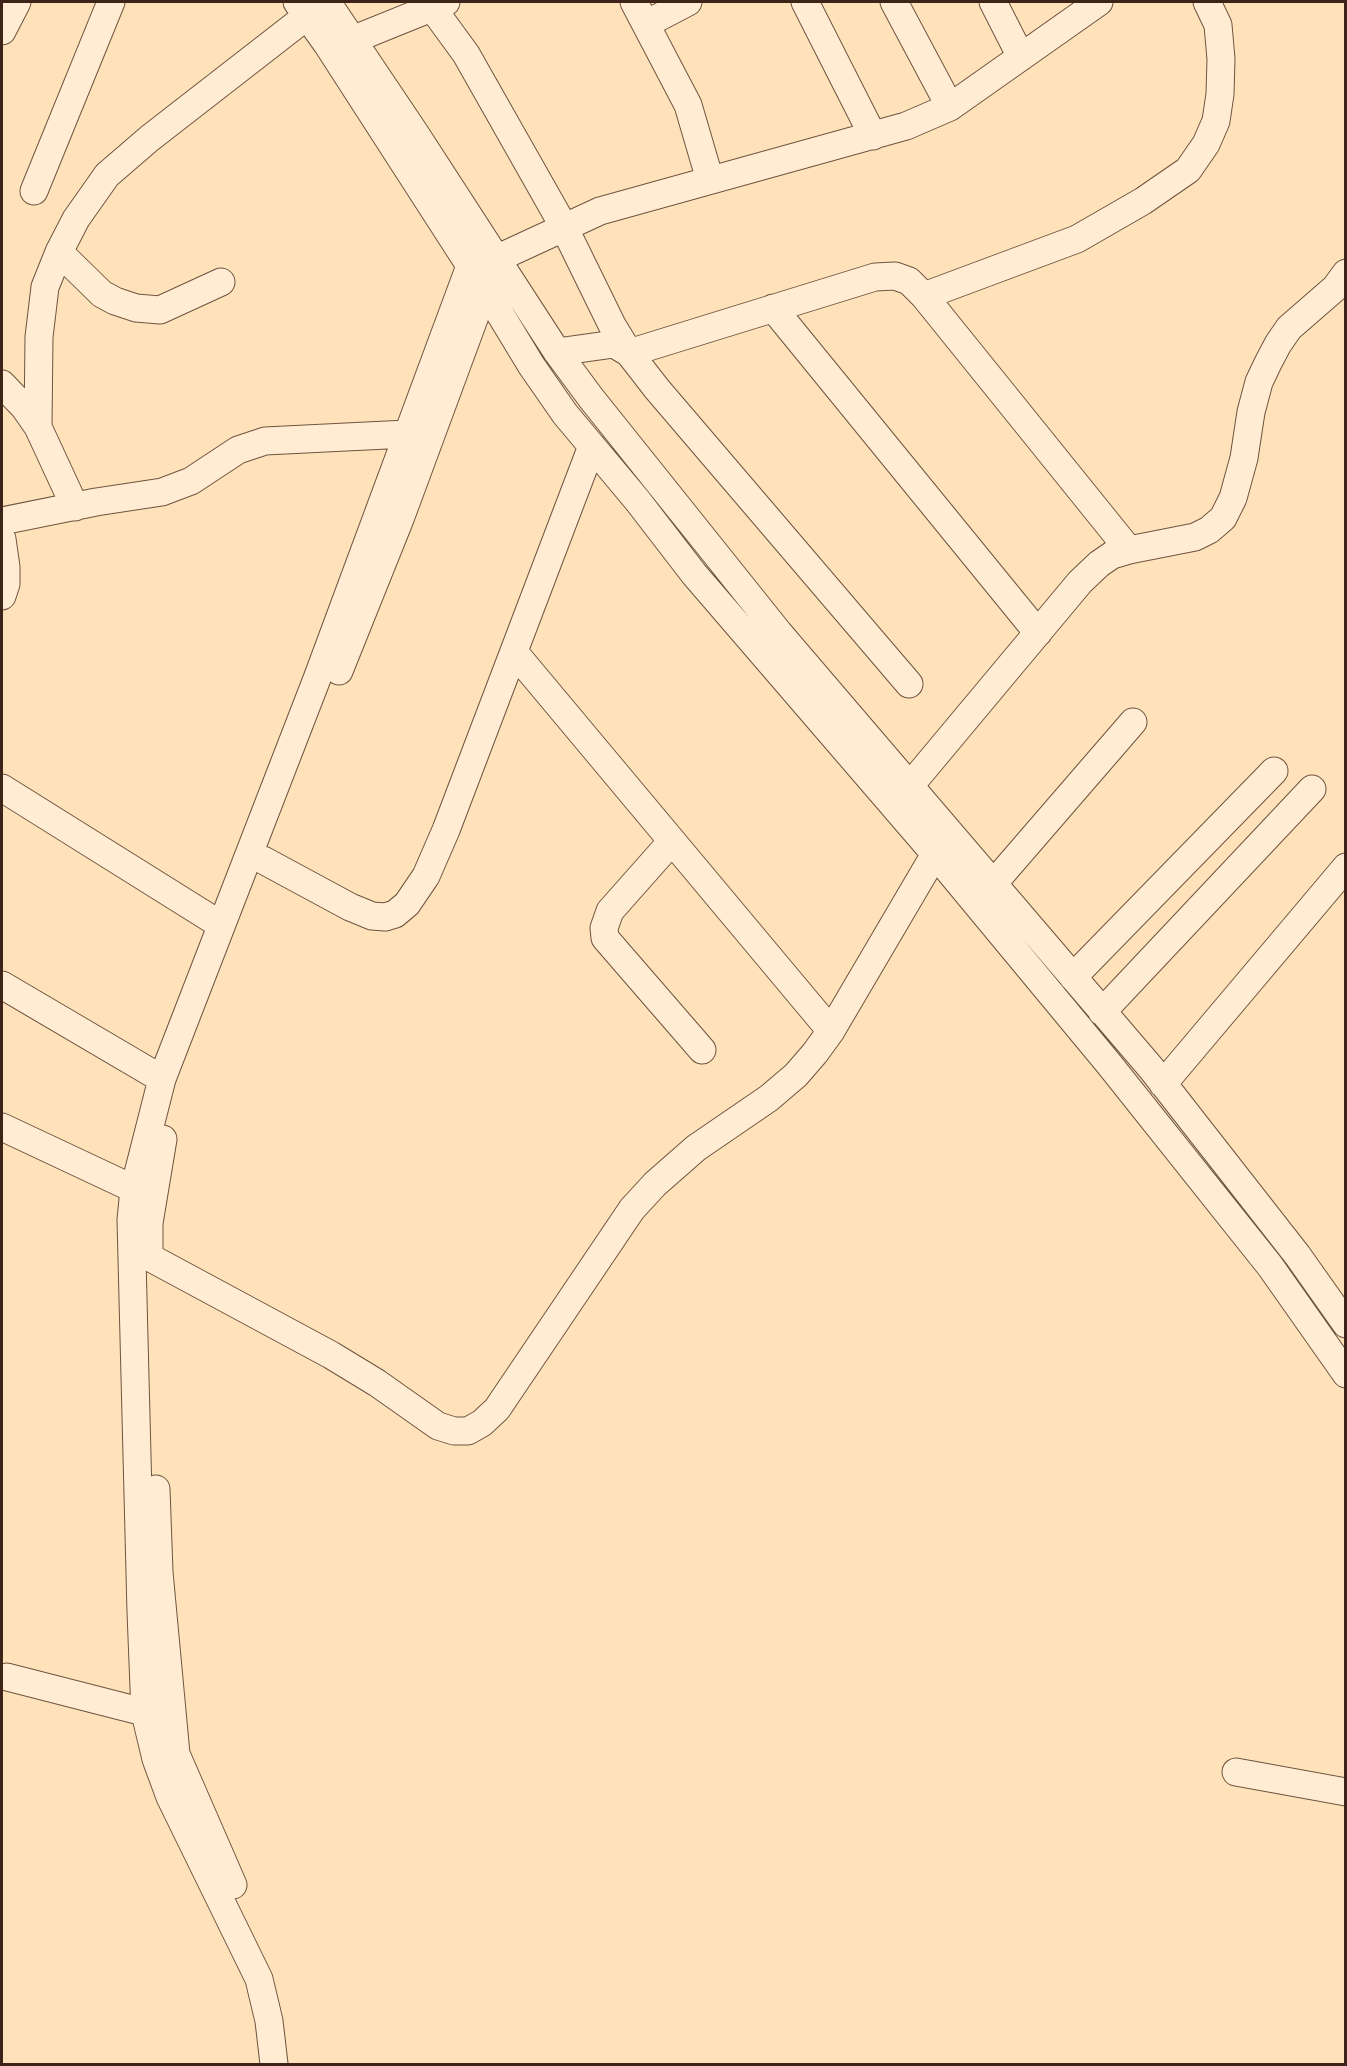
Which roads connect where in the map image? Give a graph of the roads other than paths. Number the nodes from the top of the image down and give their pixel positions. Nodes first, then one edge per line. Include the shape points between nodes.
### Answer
1 (16, 2) edge
2 (111, 2) edge
3 (688, 2) edge
4 (805, 2) edge
5 (894, 2) edge
6 (993, 2) edge
7 (1099, 2) edge
8 (1207, 2) edge
9 (435, 3) edge
10 (310, 6) edge
11 (640, 13) edge
12 (2, 31) edge
13 (352, 40) junction
14 (1021, 57) junction
15 (950, 107) junction
16 (873, 136) junction
17 (710, 180) junction
18 (34, 191) dead end
19 (564, 227) junction
20 (59, 252) junction
21 (482, 272) junction
22 (1346, 273) edge
23 (221, 282) dead end
24 (924, 296) junction
25 (772, 308) junction
26 (557, 352) junction
27 (629, 353) junction
28 (2, 384) edge
29 (38, 428) junction
30 (418, 436) junction
31 (592, 446) junction
32 (75, 507) junction
33 (2, 521) edge
34 (2, 539) edge
35 (1128, 550) junction
36 (2, 596) edge
37 (1038, 633) junction
38 (514, 652) junction
39 (909, 684) dead end
40 (1133, 722) dead end
41 (1274, 771) dead end
42 (2, 788) edge
43 (1312, 789) dead end
44 (902, 796) junction
45 (672, 841) junction
46 (935, 854) junction
47 (263, 860) junction
48 (1346, 867) edge
49 (993, 884) junction
50 (221, 925) junction
51 (1073, 977) junction
52 (2, 986) edge
53 (1102, 1012) junction
54 (831, 1031) junction
55 (702, 1050) dead end
56 (162, 1079) junction
57 (1163, 1084) junction
58 (2, 1127) edge
59 (134, 1189) junction
60 (148, 1257) junction
61 (1346, 1324) edge
62 (1346, 1374) edge
63 (7, 1677) dead end
64 (146, 1713) junction
65 (173, 1720) junction
66 (1236, 1773) dead end
67 (1346, 1792) edge
68 (274, 2064) edge
69 (290, 2064) edge

1 - 12 street
2 - 18 street
3 - 11 street
4 - 16 street
5 - 15 street
6 - 14 street
7 - 14 street
8 - 24 street via 1218,25 1220,94 1216,121 1188,170 1077,239
9 - 13 street
9 - 19 street
10 - 13 street
10 - 20 street via 107,175 76,219
10 - 21 street
11 - 17 street via 688,105
13 - 21 street
14 - 15 street
15 - 16 street
16 - 17 street
17 - 19 street via 600,211
19 - 21 street
19 - 27 street
20 - 23 street via 102,294 136,308 160,310
20 - 29 street via 45,287 39,337
21 - 26 street
21 - 30 street
21 - 31 street via 531,366
22 - 35 street via 1335,288 1289,328 1268,363 1251,412 1233,498 1223,518 1195,537
24 - 25 street via 909,281 895,276 875,277
24 - 35 street
25 - 27 street
25 - 37 street
26 - 27 street via 614,344
26 - 44 street
27 - 39 street
28 - 29 street
29 - 32 street
30 - 32 street via 265,441 238,450 191,481 162,492
30 - 47 street via 400,519
30 - 50 street via 318,676
31 - 38 street
31 - 44 street via 694,574
32 - 33 street
34 - 36 street via 6,584
35 - 37 street via 1099,564
37 - 44 street
38 - 45 street
38 - 47 street via 426,876 395,914 372,916 357,910
40 - 49 street
41 - 51 street
42 - 50 street
43 - 53 street
44 - 46 street
44 - 49 street
45 - 54 street
45 - 55 street via 610,911 605,938
46 - 54 street
46 - 62 street via 1194,1168
47 - 60 street via 186,1054 160,1150
48 - 57 street
49 - 51 street
50 - 56 street
51 - 53 street
52 - 56 street
53 - 57 street
54 - 60 street via 796,1075 696,1148 632,1209 497,1409 468,1431 438,1426 331,1355
56 - 59 street
57 - 61 street via 1298,1256
58 - 59 street
59 - 64 street via 130,1220
60 - 65 street via 159,1572
63 - 64 street
64 - 65 street
64 - 68 street via 156,1759 170,1797 259,1980
65 - 69 street via 176,1754 273,1968 284,2007
66 - 67 street

